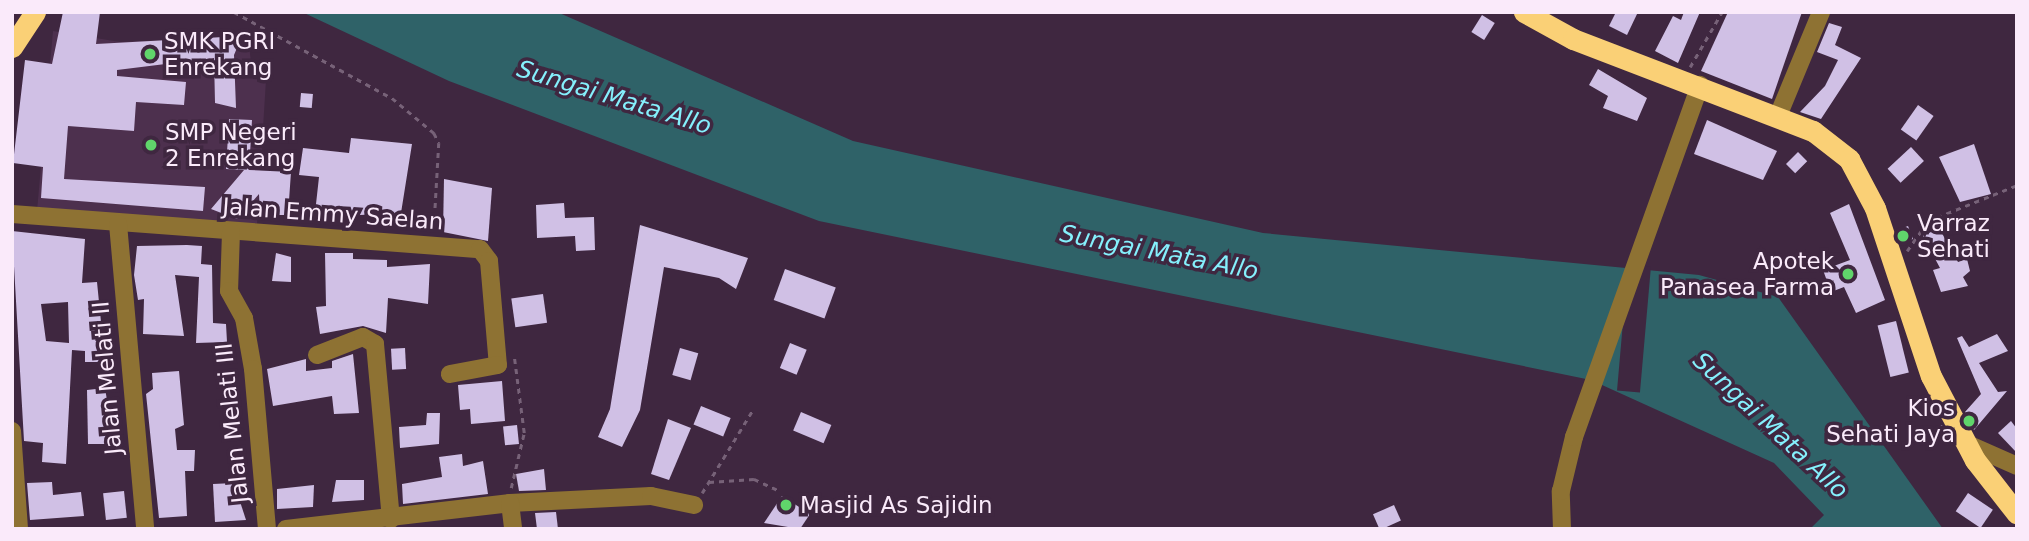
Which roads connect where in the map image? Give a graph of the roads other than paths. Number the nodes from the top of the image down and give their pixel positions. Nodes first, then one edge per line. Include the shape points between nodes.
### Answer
1 (35, 12) edge
2 (1524, 12) edge
3 (1821, 12) edge
4 (12, 47) edge
5 (1692, 82) junction
6 (1778, 116) junction
7 (12, 214) edge
8 (118, 224) junction
9 (231, 232) junction
10 (317, 355) dead end
11 (450, 374) dead end
12 (12, 431) edge
13 (1965, 443) junction
14 (2017, 466) edge
15 (510, 503) junction
16 (695, 505) road end
17 (2017, 514) edge
18 (387, 522) edge
19 (12, 528) edge
20 (21, 529) edge
21 (145, 529) edge
22 (267, 529) edge
23 (286, 529) edge
24 (513, 529) edge
25 (1562, 529) edge

1 - 4 highway
2 - 5 highway via 1573,39
3 - 6 street
5 - 6 highway
5 - 25 street via 1668,178 1574,437 1561,491
6 - 13 highway via 1813,131 1849,159 1867,188 1931,376
7 - 8 street, Jalan Emmy Saelan
8 - 9 street, Jalan Emmy Saelan
8 - 21 street, Jalan Melati II
9 - 11 street, Jalan Emmy Saelan via 433,245 488,255 497,368
9 - 22 street, Jalan Melati III via 229,291 248,338
10 - 18 street via 363,337 375,344
12 - 20 street
13 - 14 street
13 - 17 highway
15 - 16 street via 651,496
15 - 18 street
15 - 24 street
18 - 23 street
19 - 20 street

